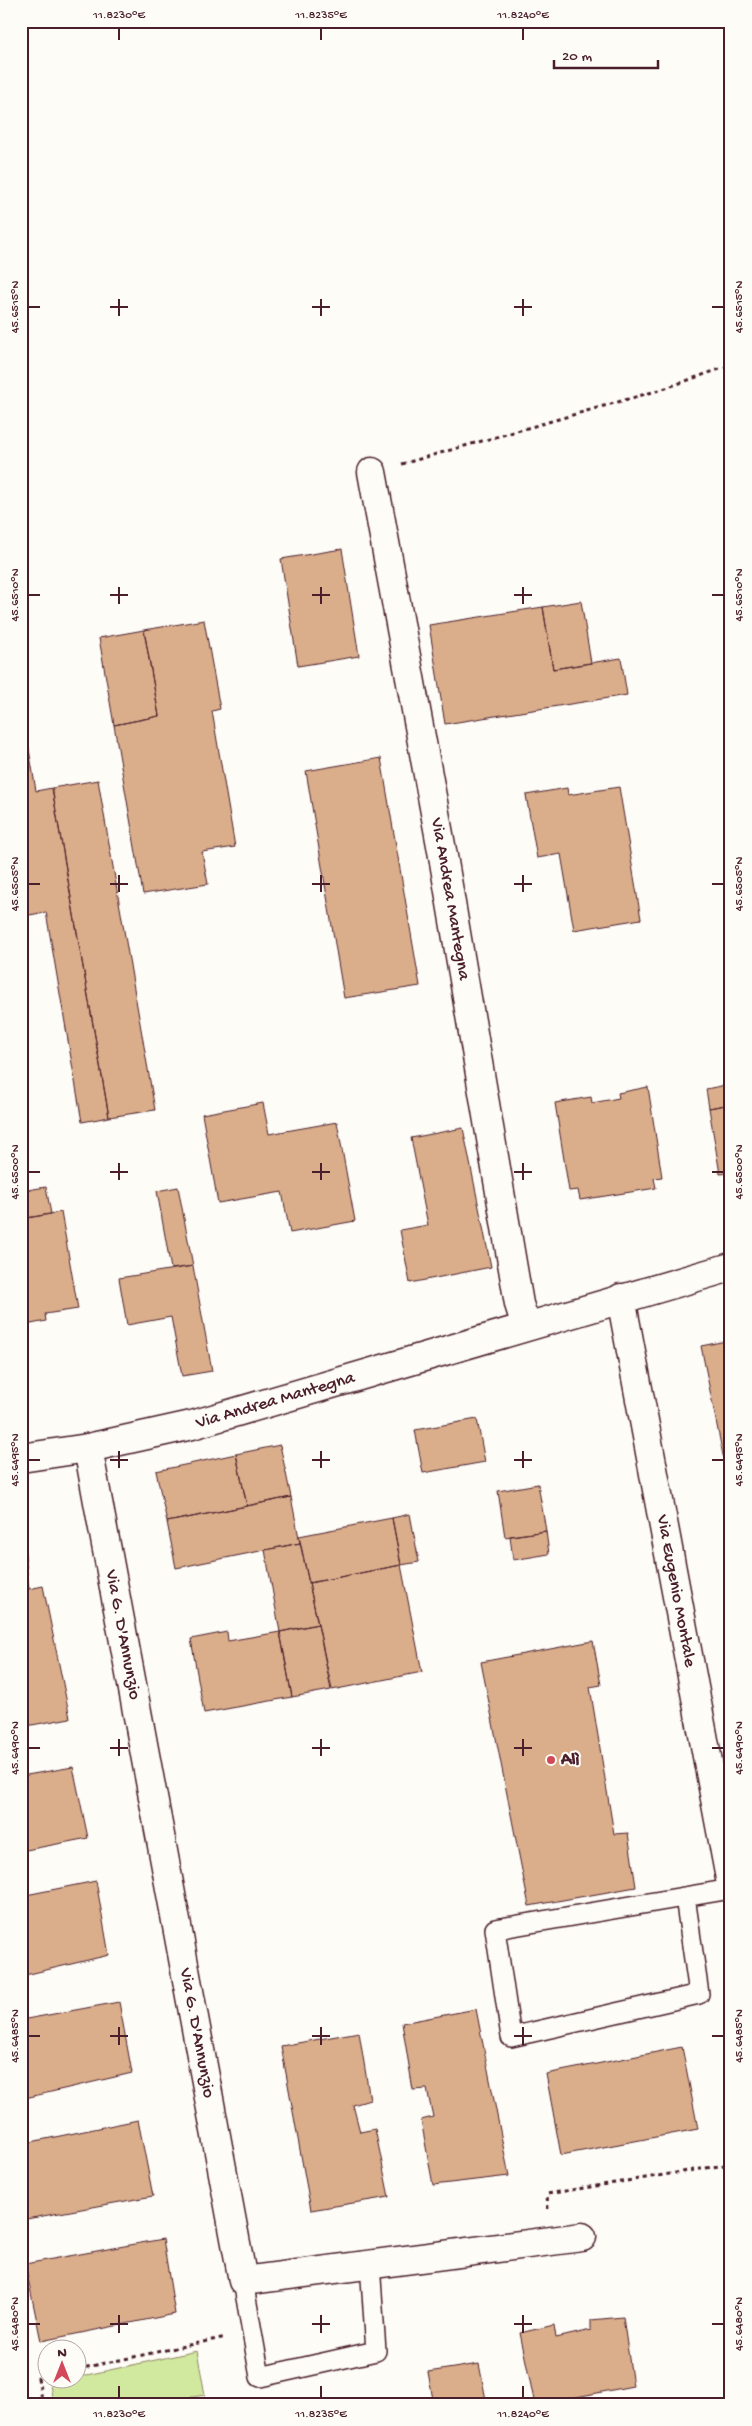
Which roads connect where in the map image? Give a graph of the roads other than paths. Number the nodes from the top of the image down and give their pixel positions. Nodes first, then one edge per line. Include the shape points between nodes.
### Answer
1 (372, 472) road end
2 (731, 1267) edge
3 (621, 1298) junction
4 (526, 1326) junction
5 (88, 1448) junction
6 (21, 1458) edge
7 (731, 1884) edge
8 (731, 1889) edge
9 (685, 1897) junction
10 (582, 2237) dead end
11 (370, 2264) junction
12 (243, 2281) junction

1 - 4 street, Via Andrea Mantegna via 444,856
2 - 3 street, Via Andrea Mantegna
3 - 4 street, Via Andrea Mantegna
3 - 7 street, Via Eugenio Montale
4 - 5 street, Via Andrea Mantegna via 192,1424
5 - 6 street, Via Andrea Mantegna
5 - 12 street, Via G. D'Annunzio
8 - 9 lane
9 - 9 lane via 699,1994 511,2038 495,1929
10 - 11 street
11 - 12 street
11 - 12 lane via 376,2352 260,2377

